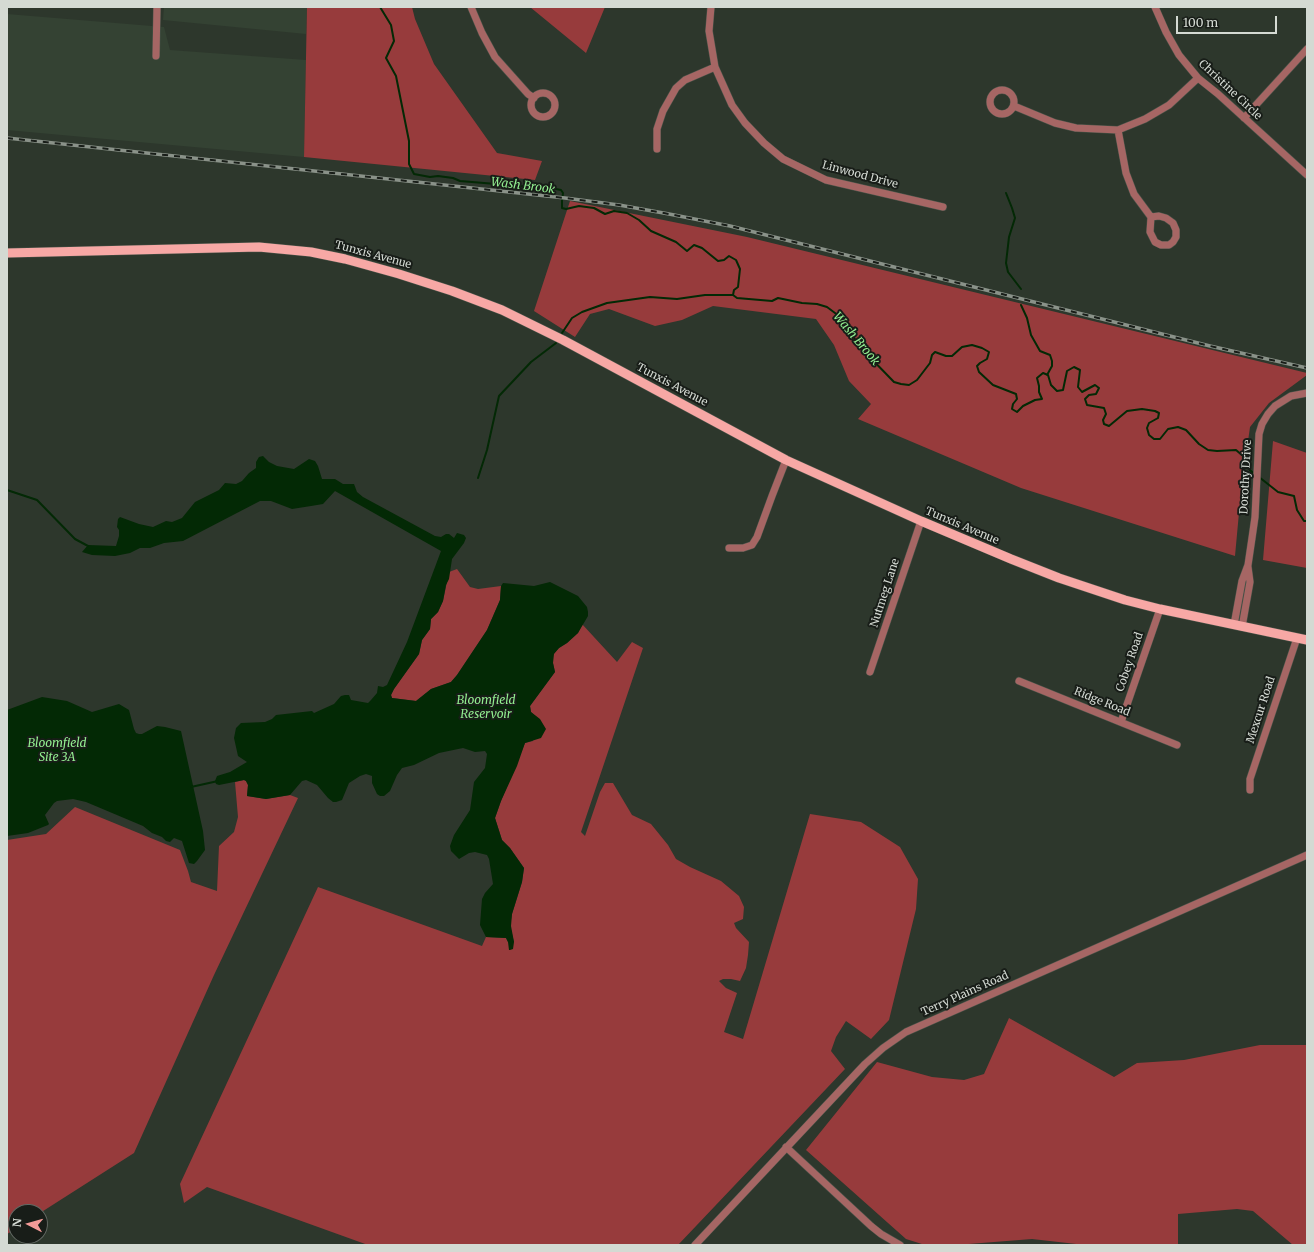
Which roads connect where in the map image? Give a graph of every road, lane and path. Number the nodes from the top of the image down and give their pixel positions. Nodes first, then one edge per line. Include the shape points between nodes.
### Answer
1 (157, 7) edge
2 (471, 7) edge
3 (710, 7) edge
4 (1155, 7) edge
5 (1307, 49) edge
6 (156, 56) dead end
7 (715, 66) junction
8 (1198, 78) junction
9 (534, 98) dead end
10 (1014, 106) dead end
11 (1244, 118) junction
12 (1118, 130) junction
13 (658, 149) dead end
14 (1307, 176) edge
15 (943, 207) dead end
16 (1151, 217) junction
17 (7, 253) edge
18 (1307, 393) edge
19 (786, 460) junction
20 (921, 521) junction
21 (729, 548) dead end
22 (1160, 609) junction
23 (1238, 626) junction
24 (1297, 638) junction
25 (1307, 640) edge
26 (870, 672) dead end
27 (1019, 681) dead end
28 (1121, 722) junction
29 (1177, 745) dead end
30 (1250, 790) dead end
31 (1307, 855) edge
32 (786, 1147) junction
33 (695, 1245) edge
34 (900, 1245) edge

1 - 6 street
2 - 9 street via 495,57
3 - 7 street, Linwood Drive via 709,31
4 - 8 street, Christine Circle via 1179,55
5 - 11 street
7 - 13 street via 685,80 676,88 663,111 657,130
7 - 15 street, Linwood Drive via 732,105 744,123 783,159 826,180
8 - 11 street, Christine Circle
8 - 12 street via 1169,105 1146,119
10 - 12 street via 1055,123 1076,128
11 - 14 street, Christine Circle
12 - 16 street via 1126,173 1134,194
16 - 16 street via 1150,232 1155,242 1161,245 1173,242 1176,237 1173,223 1159,216
17 - 19 main road, Tunxis Avenue via 233,247 311,252 373,266 502,310
18 - 23 street, Dorothy Drive via 1291,396 1274,406 1262,424 1259,434 1255,517 1248,565 1242,581
19 - 20 main road, Tunxis Avenue
19 - 21 street via 752,545
20 - 22 main road, Tunxis Avenue via 1059,578
20 - 26 street, Nutmeg Lane
22 - 23 main road, Tunxis Avenue
22 - 28 street, Cobey Road
23 - 24 main road, Tunxis Avenue
24 - 25 main road, Tunxis Avenue
24 - 30 street, Mexcur Road via 1250,779
27 - 28 street, Ridge Road
28 - 29 street, Ridge Road
31 - 32 street, Terry Plains Road via 906,1032 865,1064
32 - 33 street, Terry Plains Road
32 - 34 street via 871,1226

